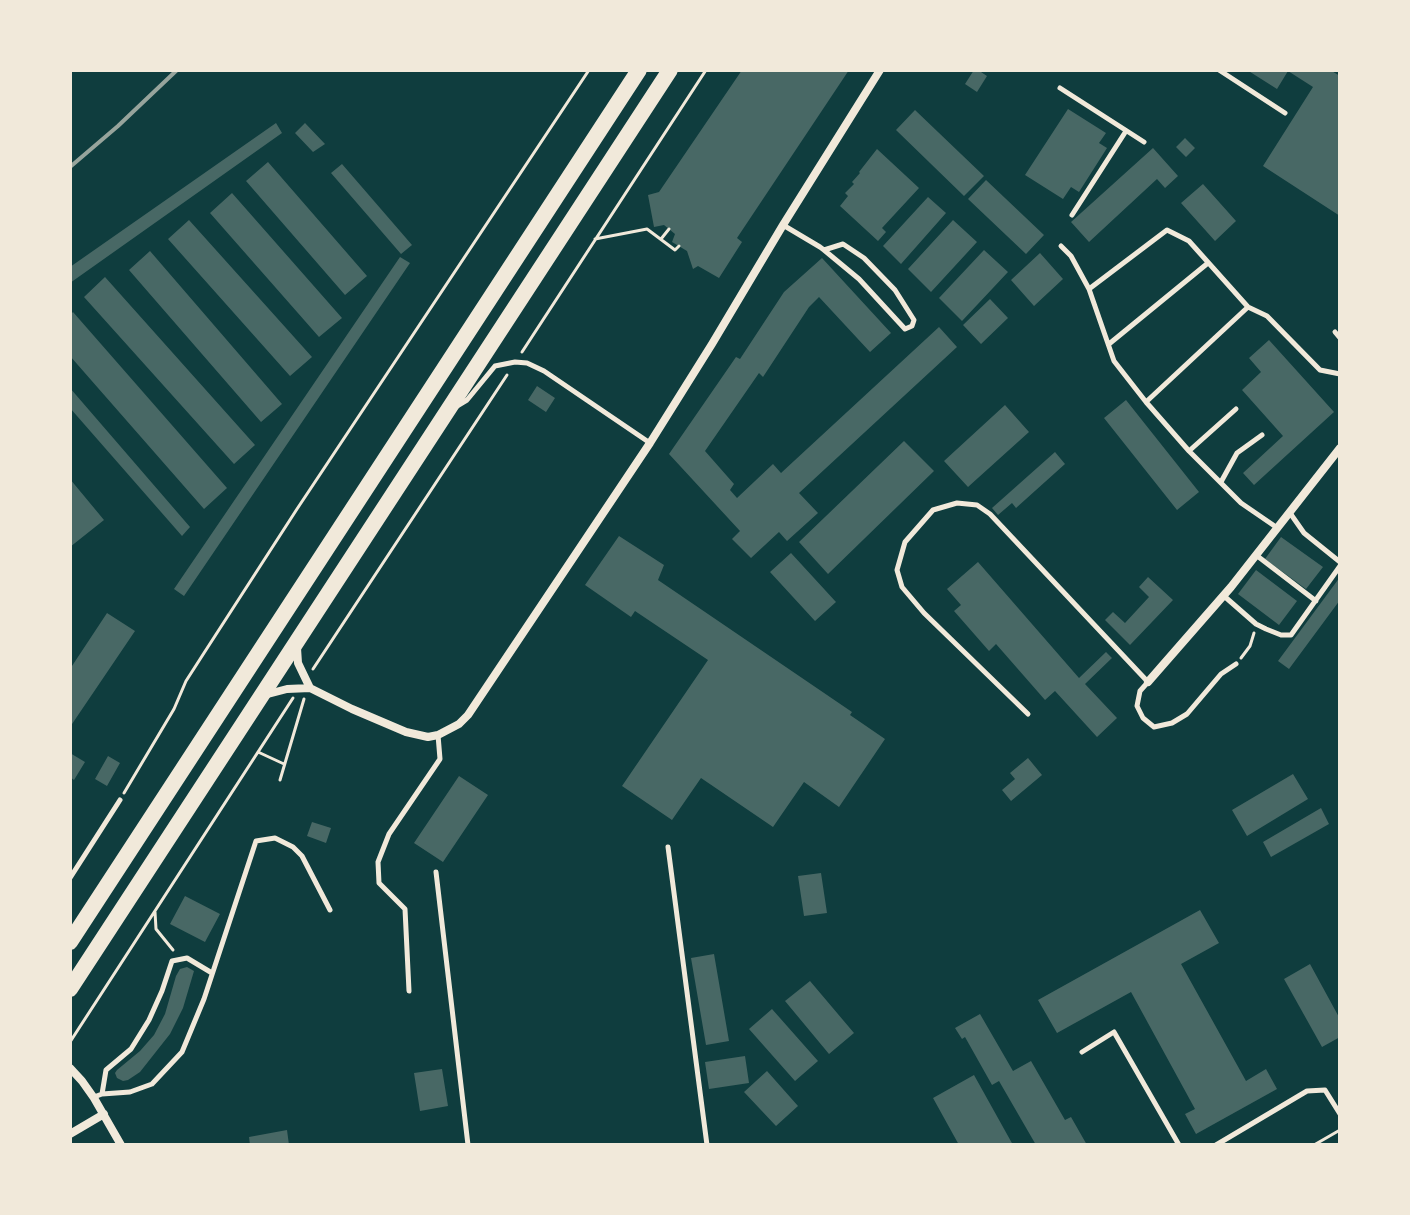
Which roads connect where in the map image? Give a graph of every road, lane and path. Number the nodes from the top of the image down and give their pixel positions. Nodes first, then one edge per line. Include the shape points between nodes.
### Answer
1 (589, 70) edge
2 (639, 70) edge
3 (670, 70) edge
4 (706, 70) edge
5 (880, 70) edge
6 (1219, 70) edge
7 (1060, 88) dead end
8 (1285, 113) dead end
9 (1126, 131) junction
10 (1144, 142) dead end
11 (1072, 215) dead end
12 (783, 225) junction
13 (669, 229) dead end
14 (595, 239) junction
15 (661, 239) junction
16 (679, 246) dead end
17 (1061, 246) dead end
18 (824, 250) junction
19 (1208, 263) junction
20 (1089, 289) junction
21 (1248, 307) junction
22 (1335, 332) dead end
23 (1340, 338) edge
24 (1109, 344) junction
25 (515, 362) junction
26 (1340, 374) edge
27 (1146, 402) junction
28 (1236, 409) dead end
29 (449, 410) junction
30 (1262, 435) dead end
31 (650, 443) junction
32 (1340, 448) edge
33 (1189, 451) junction
34 (1221, 482) junction
35 (1289, 511) junction
36 (1276, 527) junction
37 (1256, 555) junction
38 (1340, 564) edge
39 (1224, 596) junction
40 (1316, 601) junction
41 (1256, 624) junction
42 (296, 643) junction
43 (1236, 664) joint
44 (1148, 682) junction
45 (305, 686) junction
46 (261, 696) junction
47 (1028, 714) dead end
48 (438, 735) junction
49 (258, 752) junction
50 (284, 765) junction
51 (280, 780) dead end
52 (120, 800) joint
53 (668, 847) dead end
54 (436, 872) dead end
55 (70, 878) edge
56 (330, 910) dead end
57 (155, 911) junction
58 (70, 942) edge
59 (180, 959) junction
60 (212, 973) junction
61 (70, 989) edge
62 (409, 991) dead end
63 (70, 1042) edge
64 (1082, 1052) dead end
65 (70, 1068) edge
66 (98, 1096) junction
67 (104, 1114) junction
68 (1340, 1114) edge
69 (1340, 1130) edge
70 (70, 1134) edge
71 (121, 1145) edge
72 (468, 1145) edge
73 (707, 1145) edge
74 (1179, 1145) edge
75 (1216, 1145) edge
76 (1314, 1145) edge

1 - 52 path via 186,681
2 - 58 highway
3 - 29 highway
4 - 14 path
5 - 12 street
6 - 8 lane
7 - 9 lane
9 - 10 lane
9 - 11 lane
12 - 18 lane
12 - 31 street
13 - 15 path
14 - 15 path via 647,229
14 - 25 path
15 - 16 path via 675,250
17 - 20 lane
18 - 18 lane via 905,329 912,326 914,320 895,290 864,258 843,244
19 - 20 lane via 1189,241 1167,230
19 - 21 lane
19 - 24 lane
20 - 24 lane
21 - 26 lane via 1267,316 1320,370
21 - 27 lane
22 - 23 lane
24 - 27 lane via 1114,361
25 - 29 lane via 495,366 467,400
25 - 31 lane via 544,371
25 - 45 path
27 - 33 lane
28 - 33 lane
29 - 42 highway
30 - 34 lane via 1237,453
31 - 48 street via 468,715
32 - 35 street
33 - 34 lane
34 - 36 lane
35 - 36 street
35 - 38 lane via 1304,533
36 - 37 street
37 - 39 street
37 - 40 lane
38 - 40 lane
39 - 41 lane
39 - 44 street
40 - 41 lane via 1291,635
41 - 43 path via 1250,646
42 - 45 street
42 - 46 highway
43 - 44 lane via 1187,714 1154,727 1137,706
44 - 47 lane via 990,514 977,505 957,503 933,510 905,542 897,570 902,587
45 - 46 street
45 - 48 street via 406,732
45 - 49 path
45 - 50 path
46 - 61 highway
48 - 62 lane via 440,759 389,834 378,862 379,883 405,909
49 - 50 path
49 - 57 path
50 - 51 path
52 - 55 lane
53 - 73 lane
54 - 72 lane
56 - 60 lane via 293,847 275,838 256,841
57 - 59 path via 156,929
57 - 63 path
59 - 60 lane
59 - 66 lane via 172,961 149,1020 131,1049 106,1070
60 - 66 lane via 182,1052 168,1069 152,1084
64 - 74 lane via 1114,1032
65 - 66 street
66 - 67 street
67 - 70 street
67 - 71 street
68 - 75 lane via 1325,1090 1307,1091
69 - 76 path

